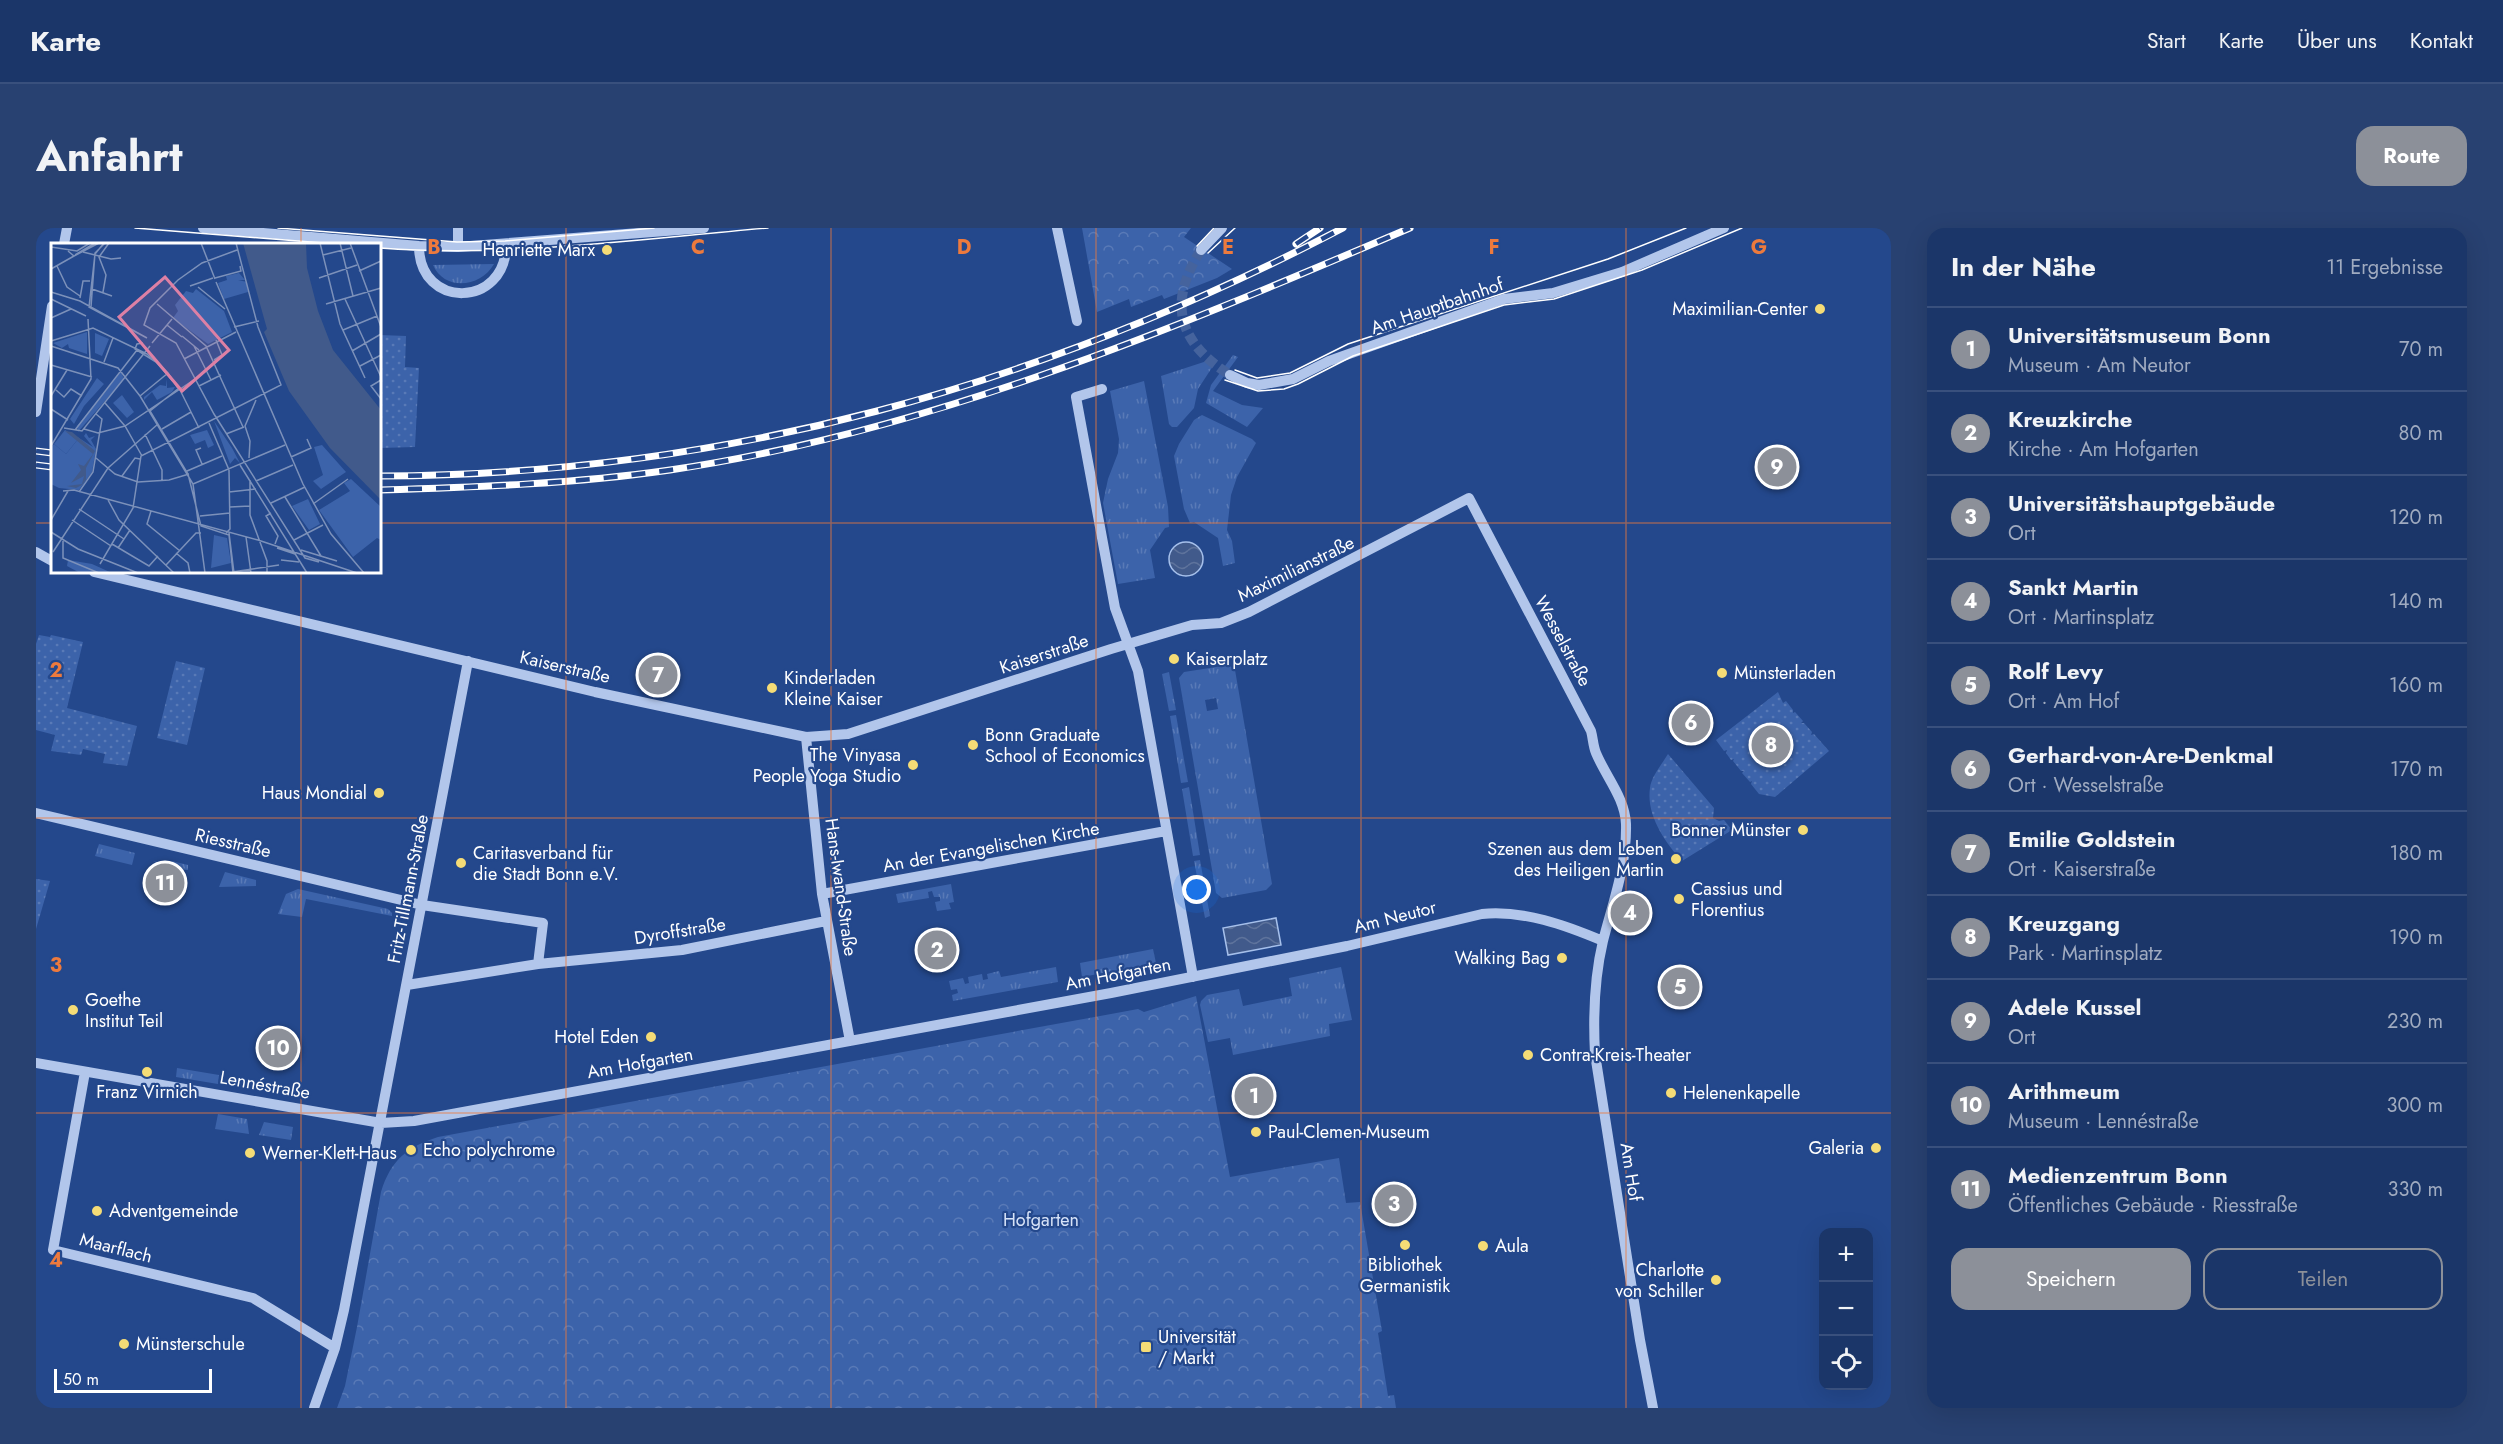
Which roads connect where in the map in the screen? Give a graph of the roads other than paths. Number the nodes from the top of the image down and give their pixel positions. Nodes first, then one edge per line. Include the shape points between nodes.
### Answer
1 (67, 228) edge
2 (203, 228) edge
3 (458, 228) edge
4 (704, 228) edge
5 (1057, 228) edge
6 (1222, 228) edge
7 (1724, 228) edge
8 (64, 243) edge
9 (506, 245) junction
10 (419, 246) junction
11 (458, 247) junction
12 (1201, 250) tunnel mouth
13 (51, 313) edge
14 (1077, 321) dead end
15 (1230, 375) tunnel mouth
16 (1102, 389) dead end
17 (36, 412) edge
18 (1469, 498) joint
19 (36, 552) edge
20 (36, 558) edge
21 (51, 560) edge
22 (51, 561) edge
23 (98, 573) edge
24 (1129, 644) junction
25 (468, 661) junction
26 (806, 737) junction
27 (1622, 802) joint
28 (36, 813) edge
29 (1166, 831) junction
30 (822, 894) junction
31 (422, 905) junction
32 (826, 921) junction
33 (1603, 941) junction
34 (538, 964) junction
35 (1194, 977) junction
36 (407, 985) junction
37 (850, 1041) junction
38 (36, 1063) edge
39 (85, 1072) junction
40 (381, 1122) junction
41 (335, 1348) junction
42 (314, 1408) edge
43 (1653, 1408) edge

1 - 8 street
2 - 10 street
3 - 11 street
4 - 9 street
5 - 14 street
6 - 12 street
7 - 15 street, Am Hauptbahnhof via 1622,272 1553,293 1504,299 1329,361 1293,380 1259,385
9 - 10 street via 495,279 468,293 446,290 426,277
9 - 11 street
10 - 11 street
13 - 17 street
16 - 24 street via 1076,397 1115,608
18 - 24 street, Maximilianstraße via 1249,612 1221,623 1192,625
18 - 27 street, Wesselstraße via 1592,731 1595,751
19 - 21 street
20 - 22 street
23 - 25 street, Kaiserstraße
24 - 26 street, Kaiserstraße via 848,734
24 - 29 street via 1138,671
25 - 26 street, Kaiserstraße
25 - 31 street, Fritz-Tillmann-Straße
26 - 30 street, Hans-Iwand-Straße
27 - 33 street, Am Hof via 1626,823 1624,855
28 - 31 street, Riesstraße
29 - 30 street, An der Evangelischen Kirche
29 - 35 street
30 - 32 street, Hans-Iwand-Straße
31 - 34 street via 543,923
31 - 36 street, Fritz-Tillmann-Straße
32 - 34 street, Dyroffstraße via 682,950
32 - 37 street, Hans-Iwand-Straße
33 - 35 street, Am Neutor via 1566,926 1503,912
33 - 43 street, Am Hof via 1593,1010 1595,1054
34 - 36 street, Dyroffstraße
35 - 37 street, Am Hofgarten
36 - 40 street, Fritz-Tillmann-Straße
37 - 40 street, Am Hofgarten via 414,1121
38 - 39 street, Lennéstraße
39 - 40 street, Lennéstraße
39 - 41 street, Maarflach via 53,1250 253,1298
40 - 41 street
41 - 42 street

